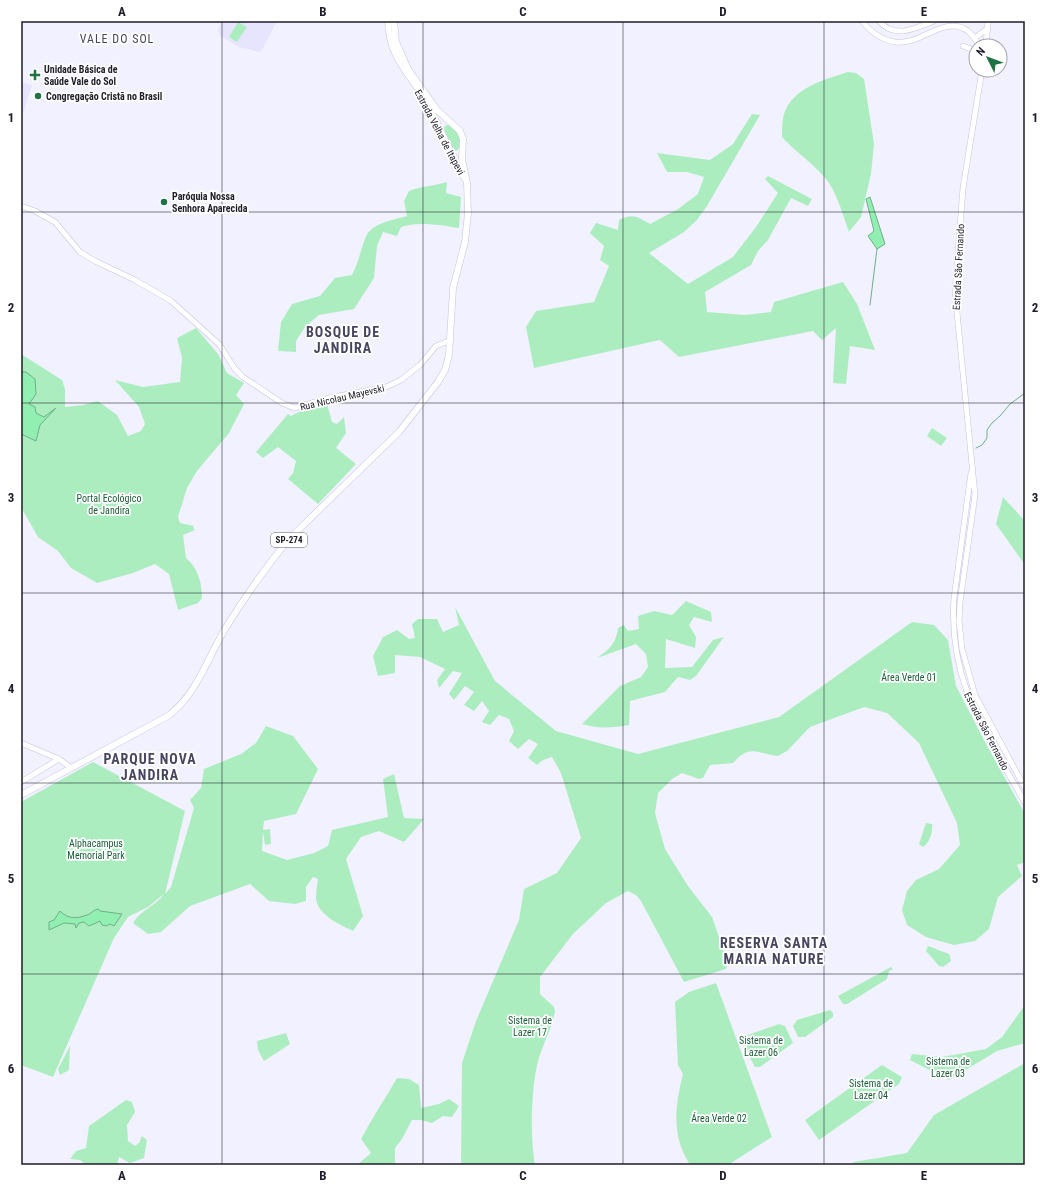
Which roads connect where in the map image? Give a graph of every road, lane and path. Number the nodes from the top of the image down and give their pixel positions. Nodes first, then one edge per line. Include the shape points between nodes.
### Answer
1 (388, 21) edge
2 (394, 21) edge
3 (862, 21) edge
4 (879, 21) edge
5 (934, 21) edge
6 (988, 21) edge
7 (961, 24) edge
8 (988, 28) junction
9 (974, 38) joint
10 (987, 38) edge
11 (963, 46) dead end
12 (968, 48) edge
13 (981, 78) edge
14 (451, 122) junction
15 (440, 130) junction
16 (463, 146) junction
17 (450, 152) junction
18 (467, 183) junction
19 (21, 206) edge
20 (451, 340) junction
21 (972, 466) junction
22 (21, 743) edge
23 (59, 759) junction
24 (71, 768) junction
25 (21, 782) edge
26 (1025, 788) edge
27 (21, 795) edge
28 (1025, 803) edge

1 - 15 main road, Estrada Velha de Itapevi via 395,55 403,71 420,91
2 - 14 main road, Estrada Velha de Itapevi via 396,42 404,61 437,110
3 - 7 main road via 880,37 895,42 907,42
4 - 5 main road via 885,28 900,32
6 - 8 main road
7 - 9 main road
8 - 9 main road
8 - 10 main road
11 - 12 main road
13 - 21 main road, Estrada São Fernando via 963,188 955,292
14 - 15 main road via 443,123
14 - 16 main road, Estrada Velha de Itapevi via 460,131
15 - 17 main road, Estrada Velha de Itapevi
16 - 17 main road via 458,152
16 - 18 main road, Estrada Velha de Itapevi via 462,159
17 - 18 main road, Estrada Velha de Itapevi
18 - 20 main road, SP-274 via 468,213 465,242 453,288
19 - 20 main road, Rua Nicolau Mayevski via 50,218 80,252 95,262 135,280 172,301 219,344 243,377 294,408 333,397 386,387 402,380 420,365 436,346
20 - 24 main road, SP-274 via 445,370 434,387 396,436 277,553 224,630 195,686 180,707
21 - 26 main road, Estrada São Fernando via 975,504 960,602 960,639 975,695
21 - 28 main road, Estrada São Fernando via 954,598 953,618 958,670 973,708
22 - 23 main road
23 - 24 main road
23 - 25 main road
24 - 27 main road, SP-274

